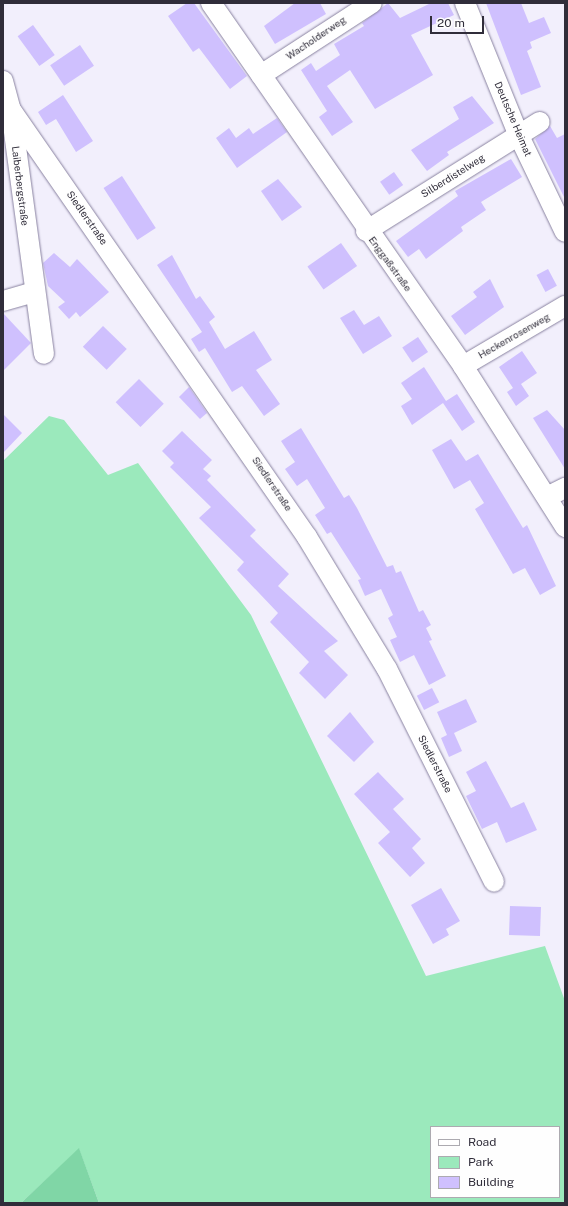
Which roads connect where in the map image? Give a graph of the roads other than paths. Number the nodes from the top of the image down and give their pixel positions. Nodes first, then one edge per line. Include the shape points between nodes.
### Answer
1 (211, 3) edge
2 (372, 3) edge
3 (464, 3) edge
4 (261, 75) junction
5 (3, 82) edge
6 (11, 110) junction
7 (540, 122) dead end
8 (519, 136) junction
9 (11, 175) edge
10 (366, 231) junction
11 (565, 232) edge
12 (34, 292) junction
13 (3, 301) edge
14 (565, 306) edge
15 (44, 354) dead end
16 (463, 366) junction
17 (557, 492) edge
18 (565, 527) edge
19 (494, 882) dead end

1 - 4 street, Enggaßstraße
2 - 4 street, Wacholderweg
3 - 8 street, Deutsche Heimat
4 - 10 street, Enggaßstraße
5 - 6 street, Laiberbergstraße
6 - 9 street, Laiberbergstraße
6 - 19 street, Siedlerstraße via 307,537 388,669
7 - 8 street, Silberdistelweg
8 - 10 street, Silberdistelweg
8 - 11 street, Deutsche Heimat
9 - 12 street, Laiberbergstraße
10 - 16 street, Enggaßstraße
12 - 13 street
12 - 15 street, Laiberbergstraße
14 - 16 street, Heckenrosenweg
16 - 17 street, Enggaßstraße
17 - 18 street, Enggaßstraße

